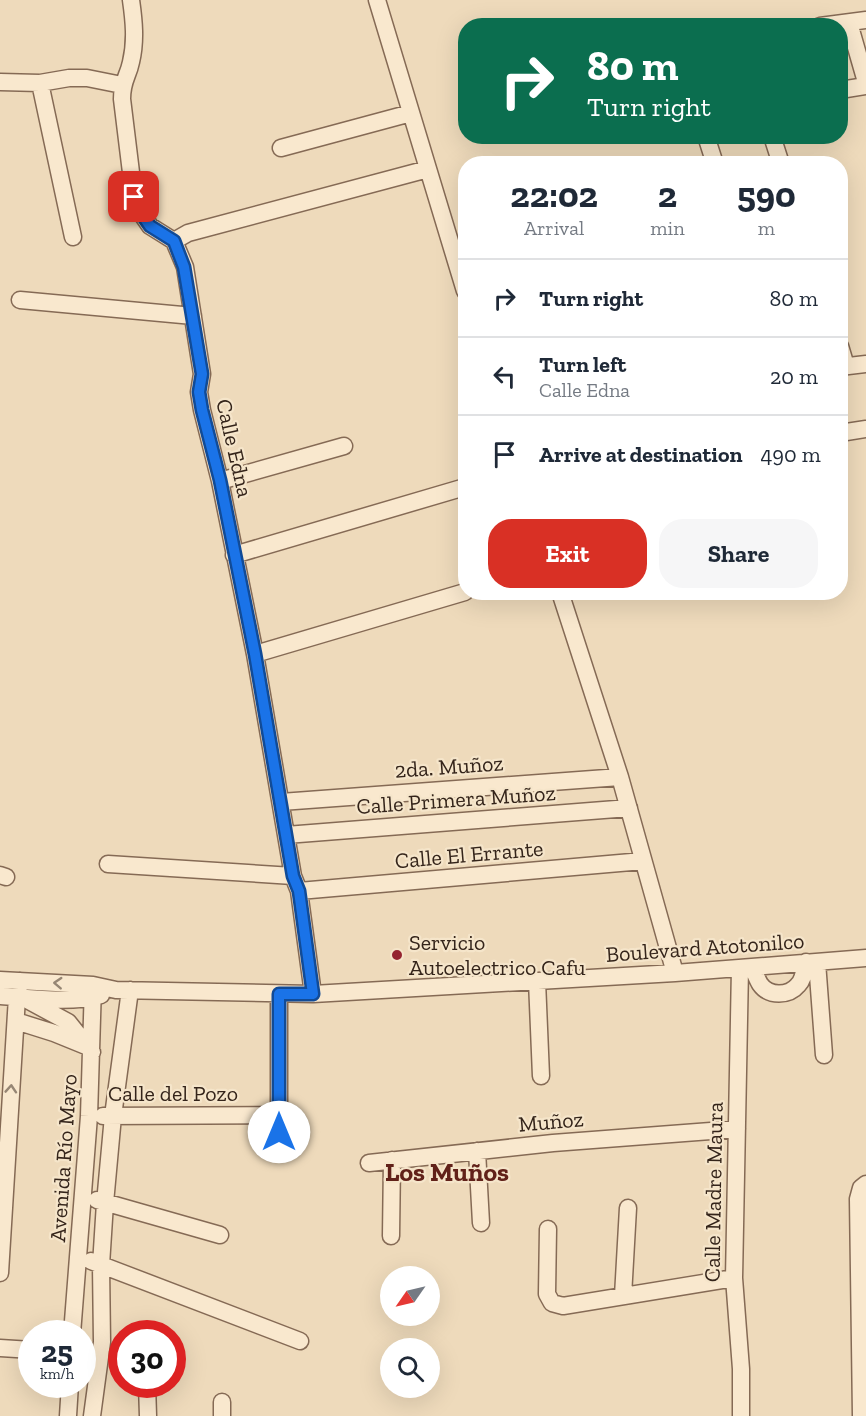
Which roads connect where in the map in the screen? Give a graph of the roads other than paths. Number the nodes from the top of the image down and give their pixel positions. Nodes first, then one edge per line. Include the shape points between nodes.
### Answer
1 (131, 0) edge
2 (377, 0) edge
3 (858, 21) edge
4 (0, 82) edge
5 (40, 83) junction
6 (866, 84) edge
7 (122, 85) junction
8 (848, 88) edge
9 (411, 112) junction
10 (281, 148) dead end
11 (428, 169) junction
12 (73, 237) dead end
13 (174, 241) junction
14 (458, 268) edge
15 (20, 300) dead end
16 (193, 316) junction
17 (866, 364) edge
18 (848, 366) edge
19 (866, 429) edge
20 (848, 432) edge
21 (344, 446) dead end
22 (220, 480) junction
23 (458, 489) edge
24 (234, 555) junction
25 (458, 594) edge
26 (563, 600) edge
27 (255, 654) junction
28 (620, 777) junction
29 (281, 802) junction
30 (629, 808) junction
31 (286, 835) junction
32 (644, 861) junction
33 (108, 864) dead end
34 (296, 883) junction
35 (866, 958) edge
36 (811, 962) junction
37 (746, 967) junction
38 (675, 973) junction
39 (0, 980) edge
40 (537, 981) junction
41 (123, 990) junction
42 (92, 991) junction
43 (20, 992) junction
44 (279, 994) junction
45 (313, 994) junction
46 (0, 996) edge
47 (16, 1021) junction
48 (90, 1049) junction
49 (824, 1055) dead end
50 (541, 1076) dead end
51 (89, 1116) junction
52 (113, 1116) junction
53 (279, 1116) junction
54 (737, 1129) junction
55 (279, 1148) dead end
56 (477, 1151) junction
57 (392, 1160) junction
58 (369, 1163) dead end
59 (866, 1184) edge
60 (84, 1197) junction
61 (105, 1203) junction
62 (628, 1208) dead end
63 (481, 1223) dead end
64 (548, 1229) dead end
65 (220, 1235) dead end
66 (391, 1236) dead end
67 (79, 1257) junction
68 (862, 1263) edge
69 (101, 1265) junction
70 (0, 1273) edge
71 (734, 1278) junction
72 (623, 1296) junction
73 (73, 1320) edge
74 (300, 1341) dead end
75 (863, 1341) edge
76 (0, 1348) edge
77 (18, 1349) edge
78 (69, 1398) edge
79 (147, 1398) edge
80 (68, 1416) edge
81 (92, 1416) edge
82 (148, 1416) edge
83 (741, 1416) edge
84 (861, 1416) edge

1 - 7 street via 134,47
2 - 9 street
3 - 6 street
4 - 5 street
5 - 7 street via 87,78
5 - 12 street
6 - 8 street
7 - 13 street via 134,197 150,226
9 - 10 street
9 - 11 street
11 - 13 street via 188,233
11 - 14 street
13 - 16 street, Calle Edna via 184,267
15 - 16 street
16 - 22 street, Calle Edna via 202,374 199,392
17 - 18 street
19 - 20 street
21 - 22 street
22 - 24 street, Calle Edna
23 - 24 street
24 - 27 street, Calle Edna
25 - 27 street
26 - 28 street
27 - 29 street, Calle Edna
28 - 29 street, 2da. Muñoz
28 - 30 street
29 - 31 street, Calle Edna
30 - 31 street, Calle Primera Muñoz
30 - 32 street
31 - 34 street, Calle Edna
32 - 34 street, Calle El Errante
32 - 38 street
33 - 34 street, Calle El Errante
34 - 45 street, Calle Edna
35 - 36 street, Boulevard Atotonilco
36 - 37 street, Boulevard Atotonilco
36 - 37 street via 798,986 780,994 766,990
36 - 49 street
37 - 38 street, Boulevard Atotonilco
37 - 54 street, Calle Madre Maura
38 - 40 street, Boulevard Atotonilco
39 - 43 street, Boulevard Atotonilco
40 - 45 street, Boulevard Atotonilco
40 - 50 street
41 - 42 street, Boulevard Atotonilco
41 - 44 street, Boulevard Atotonilco
41 - 52 street
42 - 43 street, Boulevard Atotonilco
42 - 48 street, Avenida Río Mayo
43 - 46 street, Boulevard Atotonilco
43 - 47 street
43 - 48 street via 68,1022
44 - 45 street, Boulevard Atotonilco
44 - 53 street
47 - 48 street
70 -> 47 street
48 - 51 street, Avenida Río Mayo
51 - 52 street, Calle del Pozo
51 - 60 street, Avenida Río Mayo
52 - 53 street, Calle del Pozo
52 - 61 street
53 - 55 street
54 - 56 street, Muñoz
54 - 71 street, Calle Madre Maura
56 - 57 street, Muñoz
56 - 63 street
57 - 58 street, Muñoz
57 - 66 street
59 - 68 street via 858,1199
60 - 61 street
60 - 67 street, Avenida Río Mayo
61 - 65 street
61 - 69 street
62 - 72 street
64 - 72 street via 547,1294 552,1304 563,1306
67 - 69 street
67 - 73 street, Avenida Río Mayo
68 - 75 street
69 - 74 street
69 - 81 street via 102,1342
71 - 72 street
71 - 83 street, Calle Madre Maura
75 - 84 street
76 - 77 street
78 - 80 street
79 - 82 street

